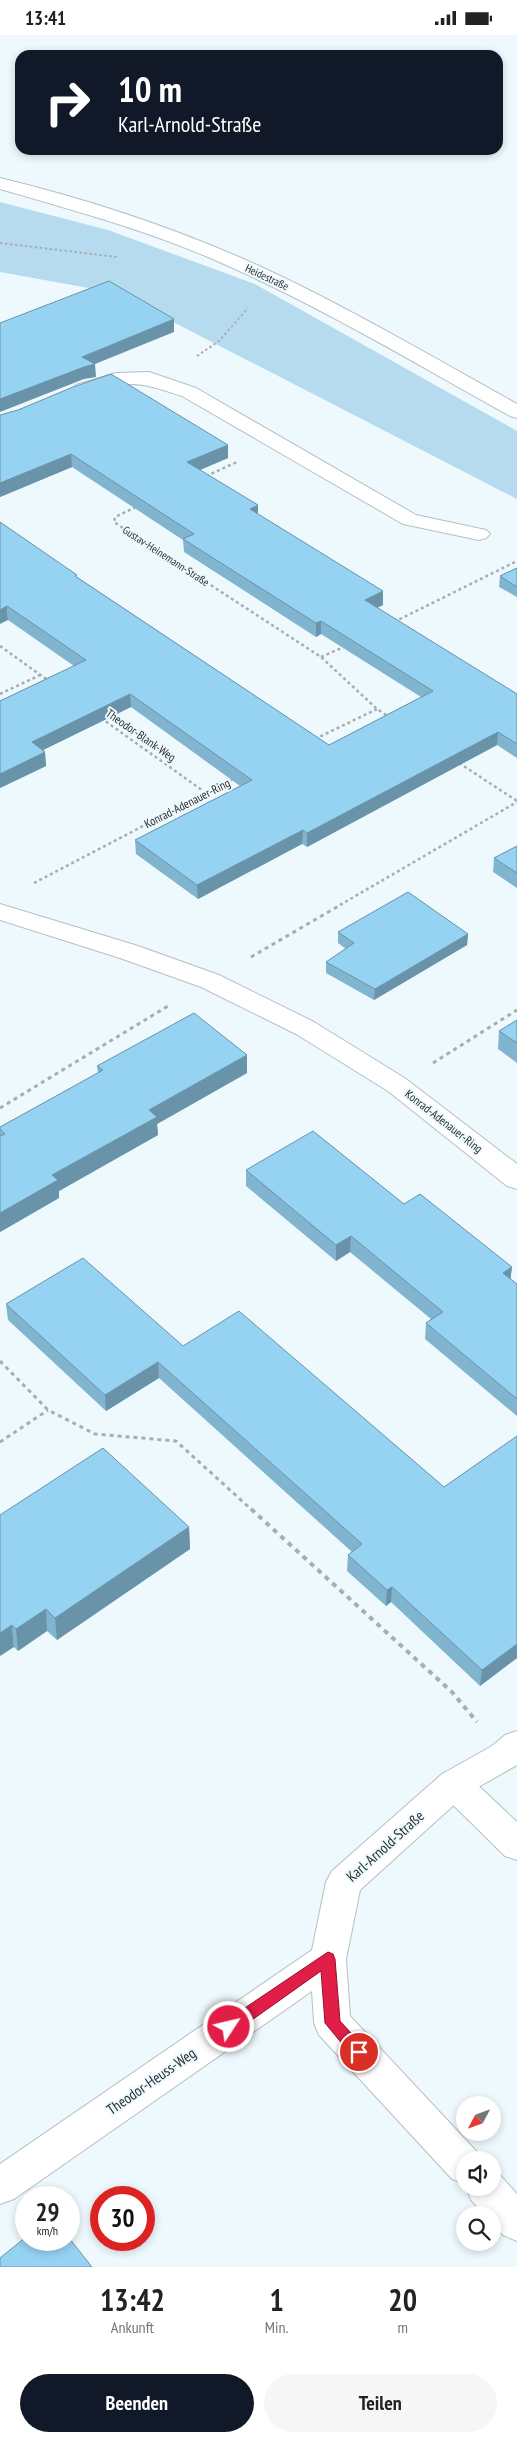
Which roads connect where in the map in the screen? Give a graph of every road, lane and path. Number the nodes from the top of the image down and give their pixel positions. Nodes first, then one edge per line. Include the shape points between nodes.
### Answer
1 (0, 183) edge
2 (0, 243) edge
3 (118, 257) dead end
4 (252, 303) dead end
5 (149, 378) junction
6 (63, 396) edge
7 (517, 412) edge
8 (278, 444) junction
9 (206, 476) edge
10 (142, 505) edge
11 (479, 534) dead end
12 (517, 561) edge
13 (392, 623) edge
14 (348, 644) edge
15 (0, 645) edge
16 (321, 657) junction
17 (40, 675) junction
18 (56, 687) edge
19 (0, 694) edge
20 (377, 709) junction
21 (96, 714) edge
22 (393, 719) edge
23 (309, 742) edge
24 (451, 757) edge
25 (240, 776) edge
26 (206, 793) junction
27 (517, 801) edge
28 (26, 887) dead end
29 (0, 912) edge
30 (210, 981) junction
31 (517, 1010) edge
32 (397, 1085) junction
33 (0, 1108) edge
34 (517, 1179) edge
35 (0, 1361) edge
36 (48, 1410) junction
37 (0, 1442) edge
38 (510, 1750) edge
39 (454, 1784) junction
40 (517, 1845) edge
41 (328, 1959) junction
42 (456, 2156) edge
43 (0, 2186) edge
44 (493, 2196) edge
45 (517, 2222) edge

1 - 7 street, Heidestraße via 148,228 249,268
2 - 3 path
4 - 5 path via 208,351
5 - 6 street via 116,379
5 - 8 street via 189,391
8 - 9 path
8 - 11 street via 410,520
10 - 16 path, Gustav-Heinemann-Straße via 115,517 114,521
12 - 13 path
14 - 16 path
15 - 17 path
16 - 20 path, Gustav-Heinemann-Straße
17 - 18 path
17 - 19 path
20 - 22 path, Gustav-Heinemann-Straße
20 - 23 path
21 - 26 path, Theodor-Blank-Weg
24 - 27 path
25 - 26 path, Konrad-Adenauer-Ring
26 - 28 path, Konrad-Adenauer-Ring
27 - 30 path
29 - 30 street, Konrad-Adenauer-Ring
30 - 32 street, Konrad-Adenauer-Ring via 305,1028
30 - 33 path
31 - 32 path
32 - 34 street, Konrad-Adenauer-Ring
35 - 36 path
36 - 37 path
36 - 38 path via 95,1434 176,1441 452,1692
38 - 39 street, Karl-Arnold-Straße
39 - 40 street
39 - 41 street, Karl-Arnold-Straße via 344,1882
41 - 42 street, Karl-Arnold-Straße via 332,2023
41 - 43 street, Theodor-Heuss-Weg
44 - 45 street

